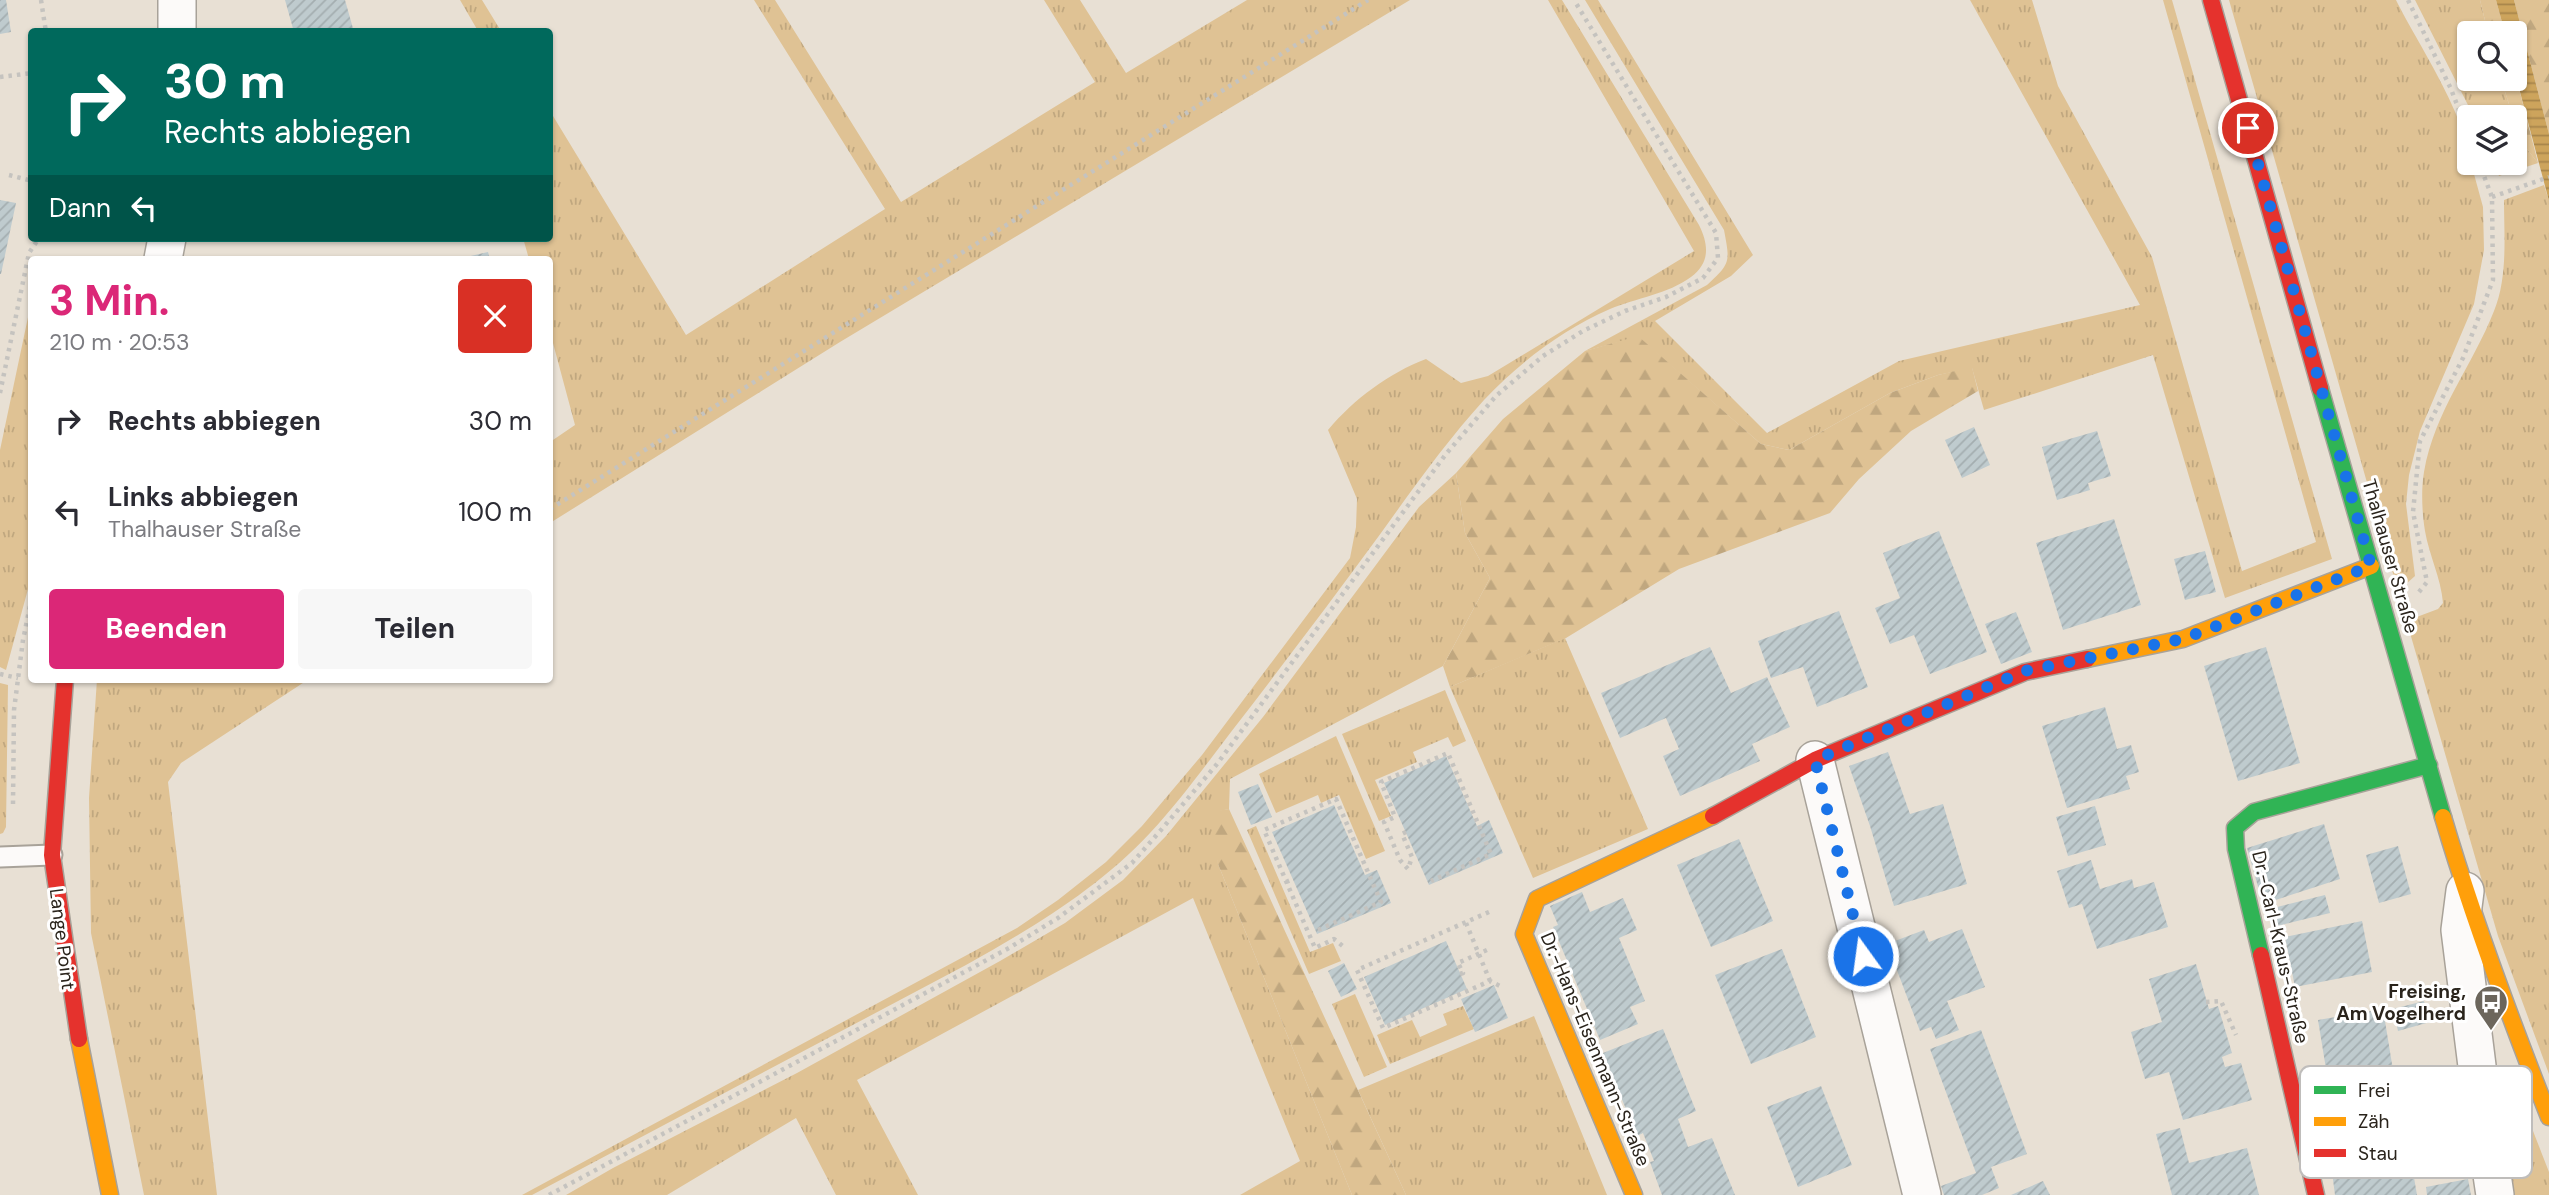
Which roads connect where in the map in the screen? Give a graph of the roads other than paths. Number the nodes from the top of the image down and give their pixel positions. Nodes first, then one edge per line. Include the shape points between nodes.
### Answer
1 (177, 0) edge
2 (2211, 0) edge
3 (177, 28) edge
4 (2371, 566) junction
5 (65, 683) edge
6 (1815, 760) junction
7 (2430, 765) junction
8 (52, 855) junction
9 (0, 857) edge
10 (2465, 891) junction
11 (2477, 1066) edge
12 (2529, 1066) edge
13 (2532, 1074) edge
14 (2549, 1117) edge
15 (2300, 1126) edge
16 (110, 1195) edge
17 (1634, 1195) edge
18 (1922, 1195) edge

1 - 3 street
2 - 4 street, Thalhauser Straße
4 - 6 street, Dr.-Hans-Eisenmann-Straße via 2183,639 2025,671
4 - 7 street, Thalhauser Straße
5 - 8 street, Lange Point
6 - 17 street, Dr.-Hans-Eisenmann-Straße via 1690,829 1537,899 1524,934
6 - 18 street
7 - 10 street, Thalhauser Straße
7 - 15 street, Dr.-Carl-Kraus-Straße via 2254,812 2235,828 2236,849
8 - 9 lane
8 - 16 street, Lange Point via 73,1011
10 - 11 street via 2460,930
10 - 12 street, Thalhauser Straße
13 - 14 street, Thalhauser Straße

